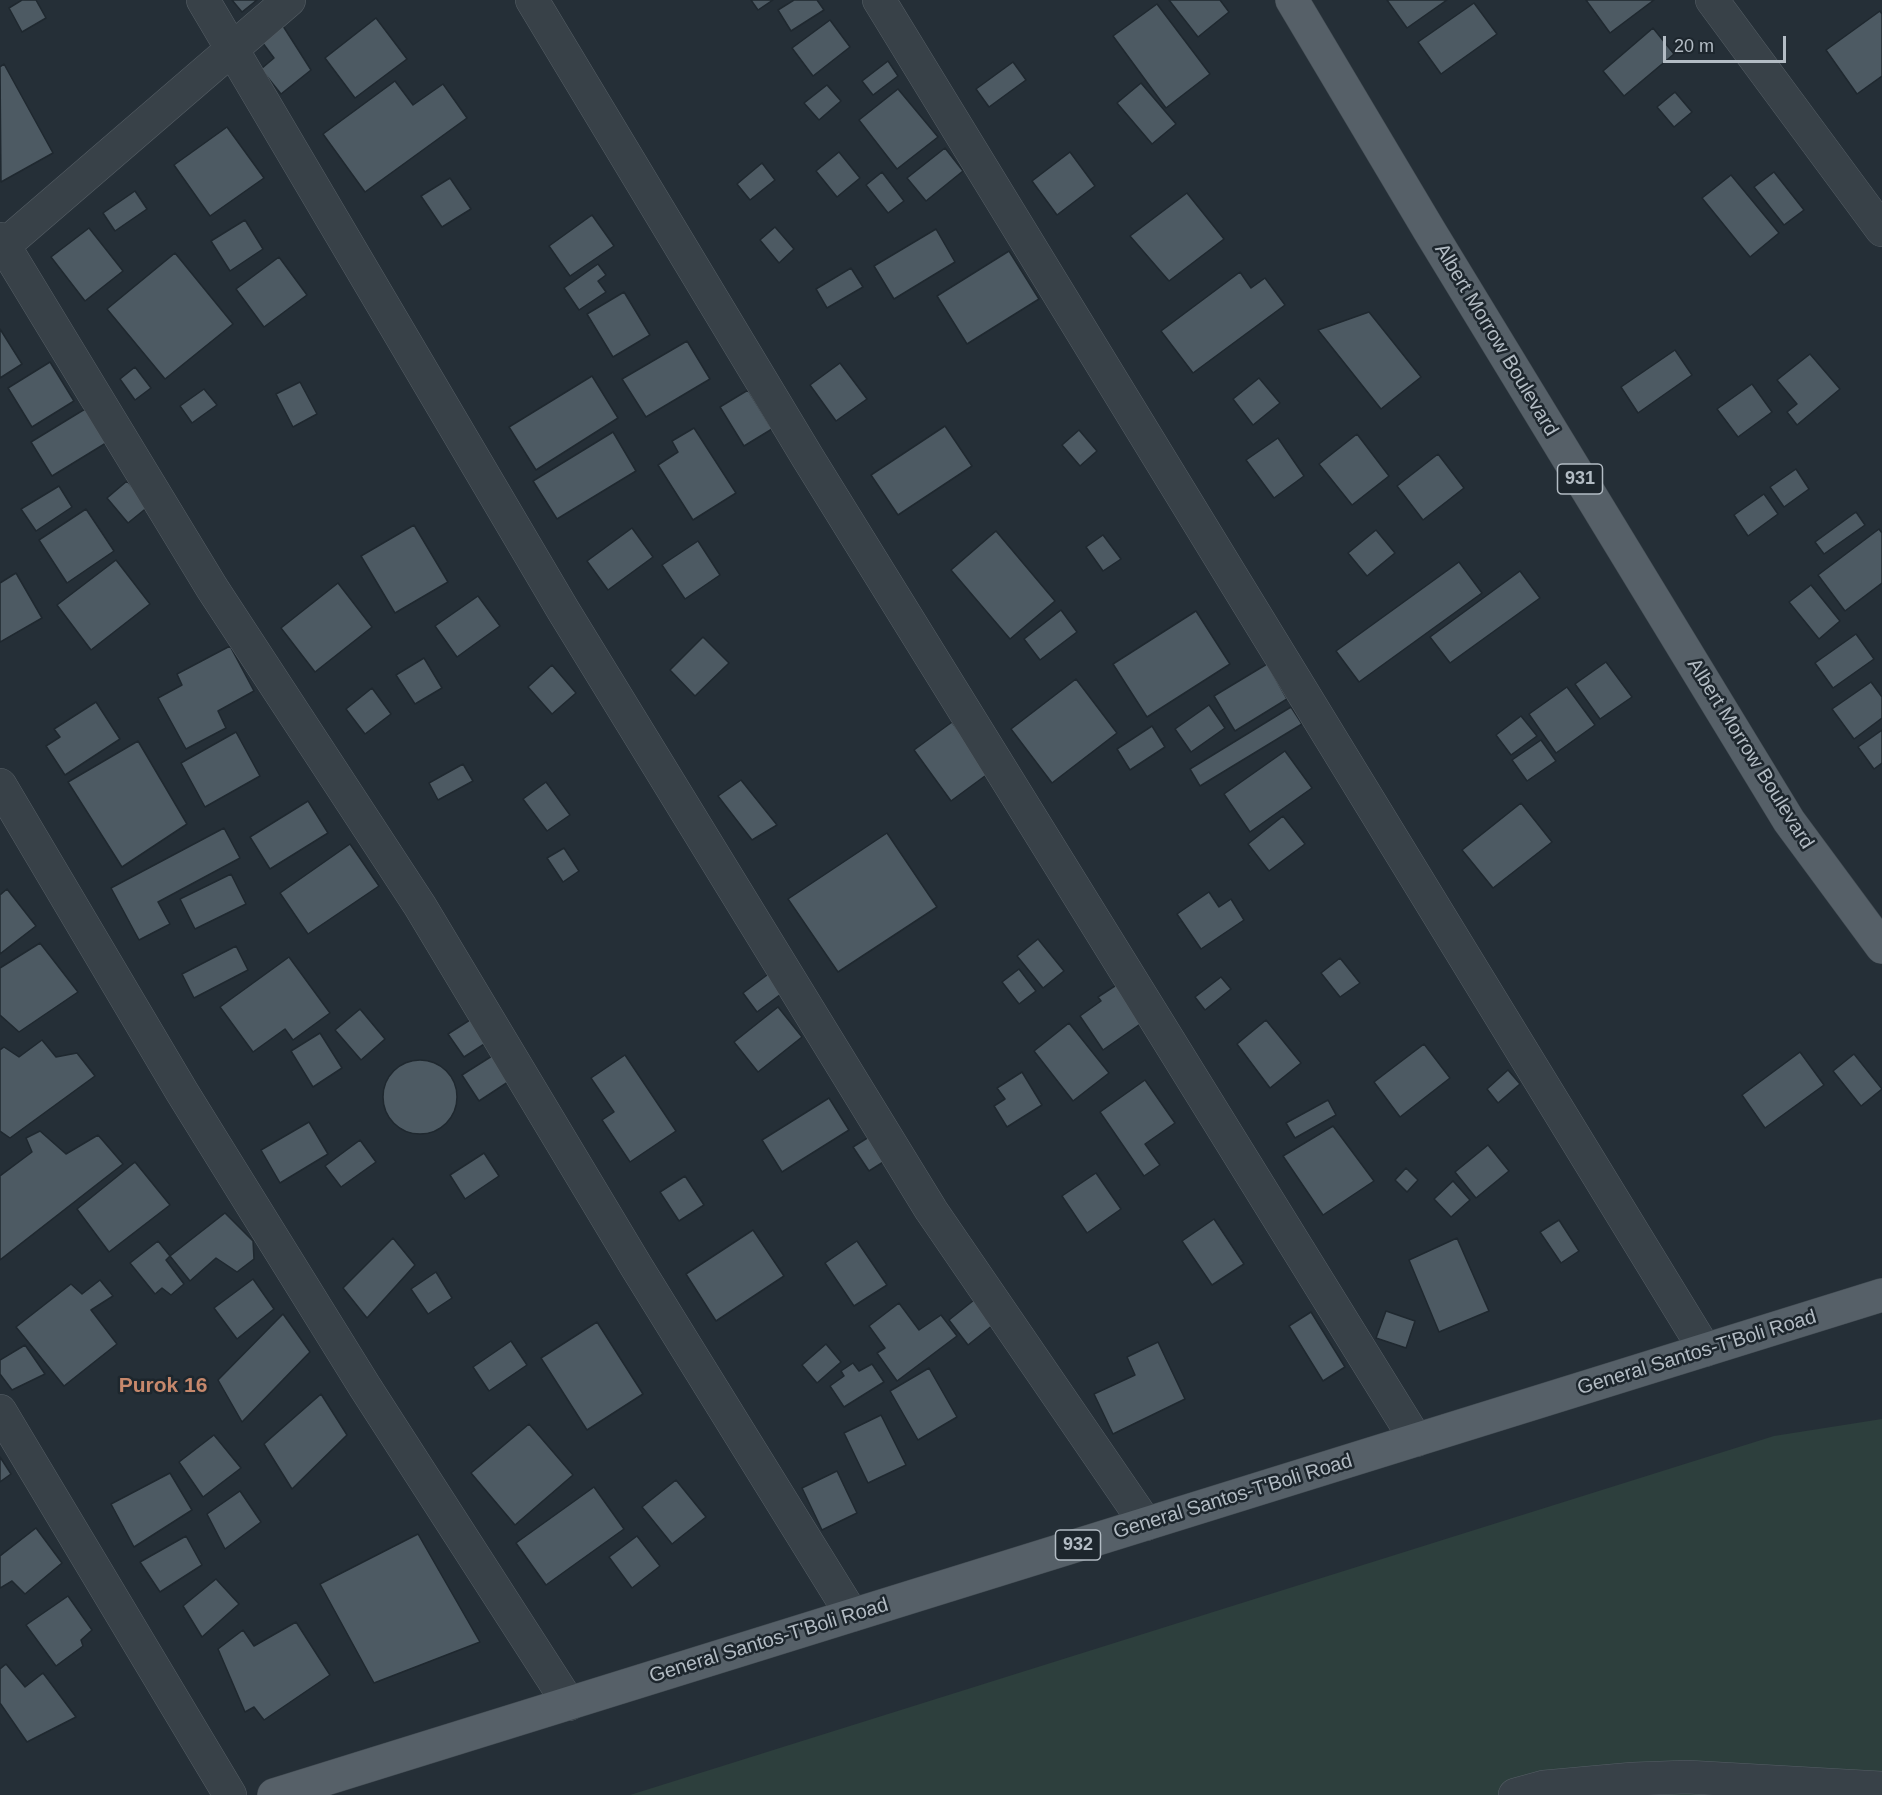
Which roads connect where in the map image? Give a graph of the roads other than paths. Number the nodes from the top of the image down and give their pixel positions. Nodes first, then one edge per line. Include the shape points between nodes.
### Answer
1 (203, 0) edge
2 (289, 0) edge
3 (532, 0) edge
4 (879, 0) edge
5 (1292, 0) edge
6 (1712, 0) edge
7 (233, 48) junction
8 (1882, 230) edge
9 (1, 245) edge
10 (0, 785) edge
11 (1882, 947) edge
12 (1882, 1295) edge
13 (1705, 1350) junction
14 (0, 1411) edge
15 (1416, 1440) junction
16 (1146, 1524) junction
17 (852, 1615) junction
18 (569, 1704) junction
19 (1882, 1788) edge
20 (230, 1795) edge
21 (274, 1795) edge
22 (1515, 1795) edge

1 - 7 street
2 - 7 street
3 - 15 street via 808,459
4 - 13 street
5 - 11 main road, Albert Morrow Boulevard / 931 via 1789,821
6 - 8 street
7 - 9 street
7 - 16 street via 563,610 932,1210
9 - 17 street via 212,588 420,906
10 - 18 street via 195,1113 365,1388
12 - 13 main road, General Santos-T'Boli Road / 932
13 - 15 main road, General Santos-T'Boli Road / 932
14 - 20 street
15 - 16 main road, General Santos-T'Boli Road / 932
16 - 17 main road, General Santos-T'Boli Road / 932
17 - 18 main road, General Santos-T'Boli Road / 932
18 - 21 main road, General Santos-T'Boli Road / 932
19 - 22 street via 1687,1777 1544,1787

